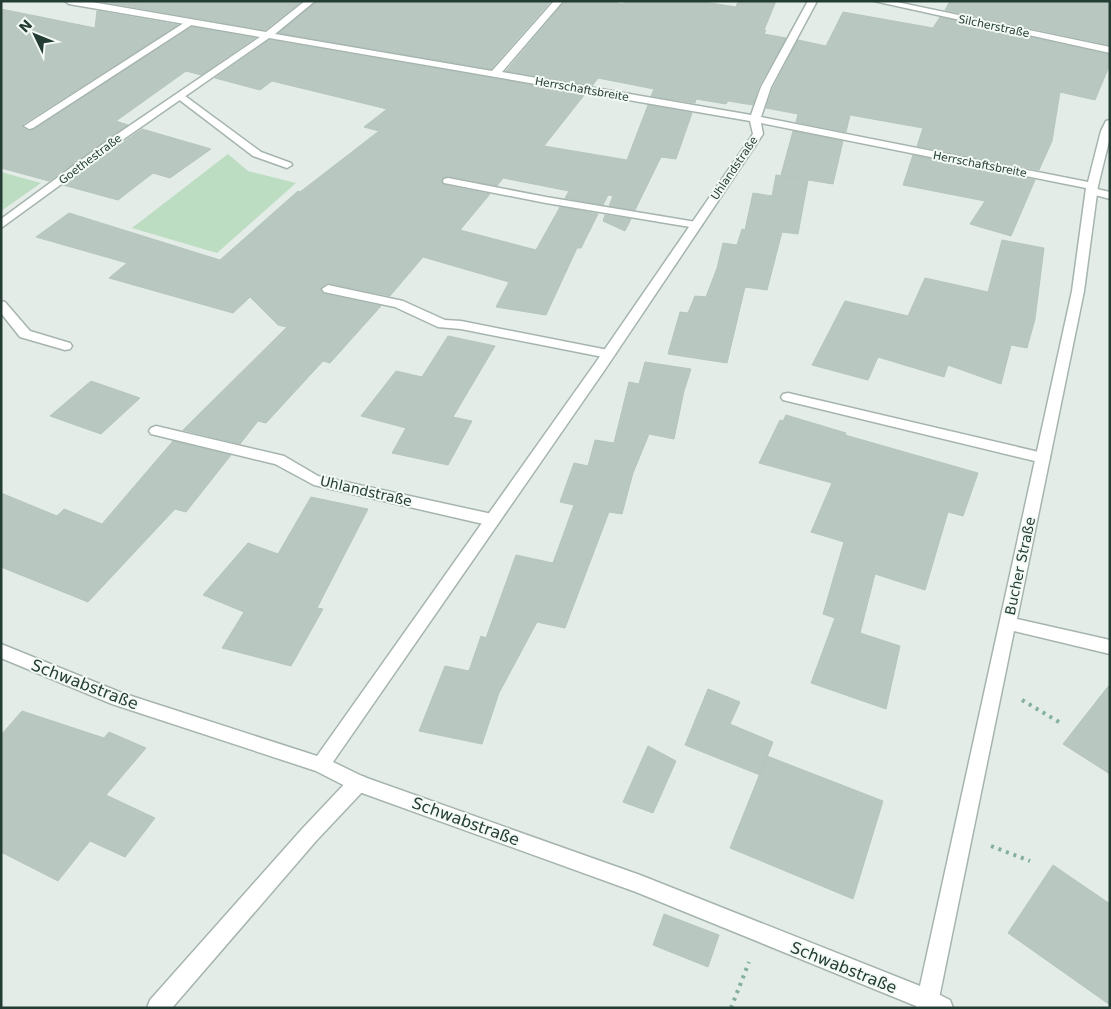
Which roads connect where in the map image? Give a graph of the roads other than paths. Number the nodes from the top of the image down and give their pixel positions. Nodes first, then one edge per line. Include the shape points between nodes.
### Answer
1 (70, 1) edge
2 (311, 1) edge
3 (559, 1) edge
4 (813, 1) edge
5 (878, 1) edge
6 (190, 22) junction
7 (268, 35) junction
8 (1110, 50) edge
9 (496, 74) junction
10 (181, 96) junction
11 (755, 120) junction
12 (29, 126) dead end
13 (1108, 129) edge
14 (287, 165) dead end
15 (448, 181) dead end
16 (1092, 189) junction
17 (1110, 196) edge
18 (696, 225) junction
19 (1, 226) edge
20 (328, 289) dead end
21 (1, 305) edge
22 (65, 346) dead end
23 (608, 354) junction
24 (788, 397) dead end
25 (156, 431) dead end
26 (1043, 458) junction
27 (492, 520) junction
28 (1008, 623) junction
29 (1110, 647) edge
30 (1, 651) edge
31 (322, 765) junction
32 (358, 783) junction
33 (932, 1005) edge
34 (158, 1008) edge

1 - 6 street, Herrschaftsbreite
2 - 7 street, Goethestraße
3 - 9 street
4 - 11 street, Uhlandstraße via 766,87
5 - 8 street, Silcherstraße
6 - 7 street, Herrschaftsbreite
6 - 12 street
7 - 9 street, Herrschaftsbreite
7 - 10 street, Goethestraße
9 - 11 street, Herrschaftsbreite
10 - 14 street via 257,154
10 - 19 street, Goethestraße via 114,141
11 - 16 street, Herrschaftsbreite
11 - 18 street, Uhlandstraße via 758,134
13 - 16 street, Bucher Straße
15 - 18 street
16 - 17 street, Herrschaftsbreite
16 - 26 street, Bucher Straße via 1082,269
18 - 23 street, Uhlandstraße
20 - 23 street via 399,304 443,324 461,324
21 - 22 street via 24,334
23 - 27 street, Uhlandstraße
24 - 26 street
25 - 27 street, Uhlandstraße via 279,460 314,480
26 - 28 street, Bucher Straße
27 - 31 street, Uhlandstraße
28 - 29 street
28 - 33 street, Bucher Straße via 963,834
30 - 31 street, Schwabstraße via 118,699
31 - 32 street, Schwabstraße
32 - 33 street, Schwabstraße via 640,884
32 - 34 street

